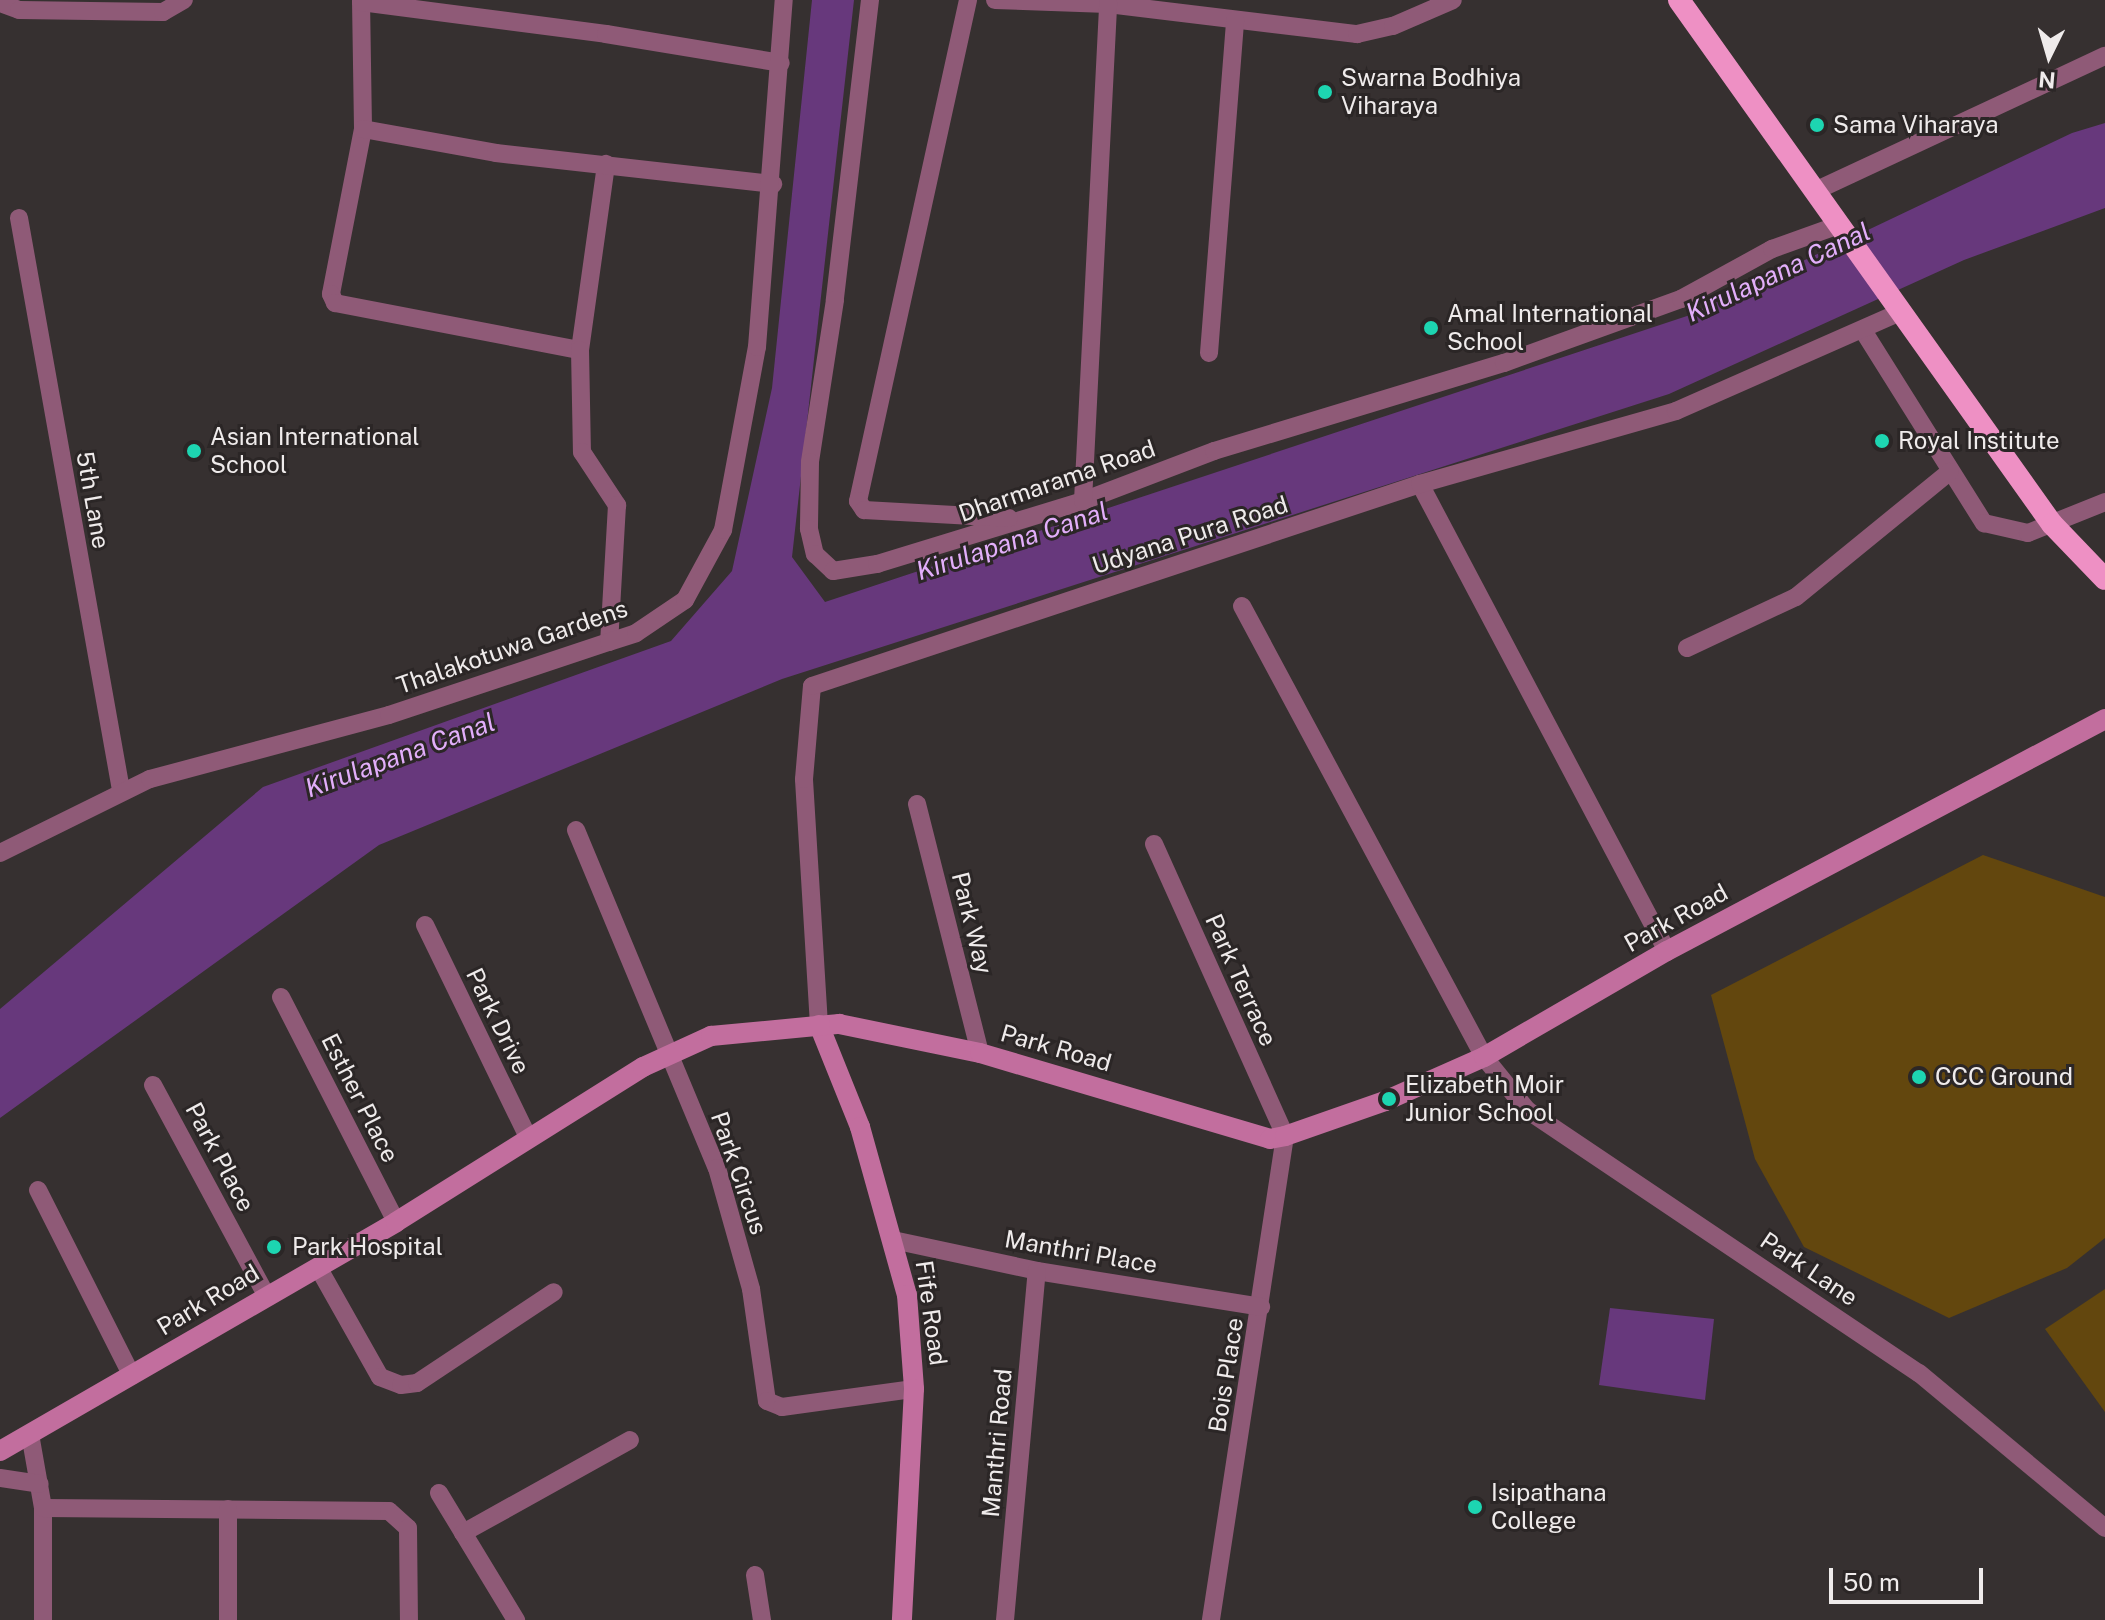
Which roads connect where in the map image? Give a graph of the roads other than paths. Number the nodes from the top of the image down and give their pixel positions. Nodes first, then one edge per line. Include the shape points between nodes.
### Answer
1 (184, 0) edge
2 (784, 0) edge
3 (870, 0) edge
4 (968, 0) edge
5 (995, 0) edge
6 (1453, 0) edge
7 (1679, 0) edge
8 (361, 1) edge
9 (0, 3) edge
10 (1108, 4) junction
11 (1235, 20) junction
12 (2105, 56) edge
13 (781, 63) junction
14 (363, 129) junction
15 (606, 164) junction
16 (773, 184) junction
17 (1815, 191) junction
18 (19, 218) dead end
19 (1842, 230) junction
20 (1899, 310) junction
21 (1864, 332) junction
22 (580, 350) junction
23 (1209, 353) dead end
24 (1949, 472) junction
25 (1420, 484) junction
26 (1083, 501) junction
27 (2105, 502) edge
28 (1024, 519) junction
29 (2052, 524) junction
30 (2105, 579) edge
31 (1242, 606) dead end
32 (609, 642) junction
33 (1687, 648) dead end
34 (2105, 719) edge
35 (121, 790) junction
36 (917, 804) dead end
37 (576, 830) dead end
38 (1154, 844) dead end
39 (0, 853) edge
40 (425, 925) dead end
41 (1667, 951) junction
42 (281, 997) dead end
43 (819, 1025) junction
44 (980, 1053) junction
45 (668, 1054) junction
46 (1484, 1057) junction
47 (153, 1085) dead end
48 (1285, 1136) junction
49 (529, 1139) junction
50 (38, 1190) dead end
51 (396, 1222) junction
52 (893, 1240) junction
53 (318, 1267) junction
54 (1037, 1271) junction
55 (554, 1292) dead end
56 (266, 1295) junction
57 (1261, 1307) junction
58 (132, 1376) junction
59 (914, 1389) junction
60 (30, 1434) junction
61 (630, 1440) dead end
62 (0, 1451) edge
63 (0, 1478) edge
64 (40, 1484) junction
65 (439, 1493) dead end
66 (43, 1508) junction
67 (228, 1509) junction
68 (2105, 1528) edge
69 (463, 1533) junction
70 (755, 1575) dead end
71 (43, 1620) edge
72 (228, 1620) edge
73 (409, 1620) edge
74 (516, 1620) edge
75 (762, 1620) edge
76 (902, 1620) edge
77 (1005, 1620) edge
78 (1211, 1620) edge

1 - 9 street via 163,12 19,10
2 - 13 street, Thalakotuwa Gardens
3 - 28 street, Dharmarama Road via 810,462 809,529 815,554 833,571 877,564
4 - 28 street via 858,501 864,510
5 - 10 street
6 - 11 street via 1393,26 1357,34
7 - 17 highway
8 - 13 street
8 - 14 street
10 - 11 street
10 - 26 street
11 - 23 street
12 - 17 street
13 - 16 street, Thalakotuwa Gardens
14 - 15 street via 496,153
14 - 22 street via 331,294 335,303
15 - 16 street
15 - 22 street
16 - 32 street, Thalakotuwa Gardens via 757,347 723,530 685,600 636,633
17 - 19 highway
18 - 35 street, 5th Lane
19 - 20 highway
19 - 26 street, Dharmarama Road via 1772,249 1681,299 1504,363 1214,451
20 - 21 street, Udyana Pura Road
20 - 29 highway
21 - 24 street
21 - 25 street, Udyana Pura Road via 1676,411
22 - 32 street via 582,452 617,505
24 - 29 street via 1984,523 2028,533
24 - 33 street via 1796,597
25 - 41 street
25 - 43 street, Udyana Pura Road via 812,686 804,779
26 - 28 street, Dharmarama Road
27 - 29 street
29 - 30 highway
31 - 46 street, Park Lane
32 - 35 street, Thalakotuwa Gardens via 389,715
34 - 41 main road, Park Road
35 - 39 street, Thalakotuwa Gardens
36 - 44 street, Park Way
37 - 45 street, Park Circus
38 - 48 street, Park Terrace
40 - 49 street, Park Drive
41 - 46 main road, Park Road
42 - 51 street, Esther Place
43 - 44 main road, Park Road via 865,1028
43 - 45 main road, Park Road via 711,1036
43 - 52 main road, Fife Road via 860,1127
44 - 48 main road, Park Road via 1270,1139
45 - 49 main road, Park Road
45 - 59 street, Park Circus via 717,1168 751,1289 767,1401 782,1407
46 - 48 main road, Park Road via 1385,1101
46 - 68 street, Park Lane via 1527,1110 1919,1373
47 - 56 street, Park Place
48 - 57 street, Bois Place
49 - 51 main road, Park Road
50 - 58 street
51 - 53 main road, Park Road
52 - 54 street, Manthri Place
52 - 59 main road, Fife Road via 907,1295
53 - 55 street via 380,1377 401,1385 417,1383
53 - 56 main road, Park Road
54 - 57 street, Manthri Place
54 - 77 street, Manthri Road
56 - 58 main road, Park Road
57 - 78 street, Bois Place
58 - 60 main road, Park Road
59 - 76 main road, Fife Road
60 - 62 main road, Park Road
60 - 64 street
61 - 69 street
63 - 64 street
64 - 66 street
65 - 69 street
66 - 67 street
66 - 71 street
67 - 72 street
67 - 73 street via 389,1511 403,1518 408,1528
69 - 74 street
70 - 75 street

